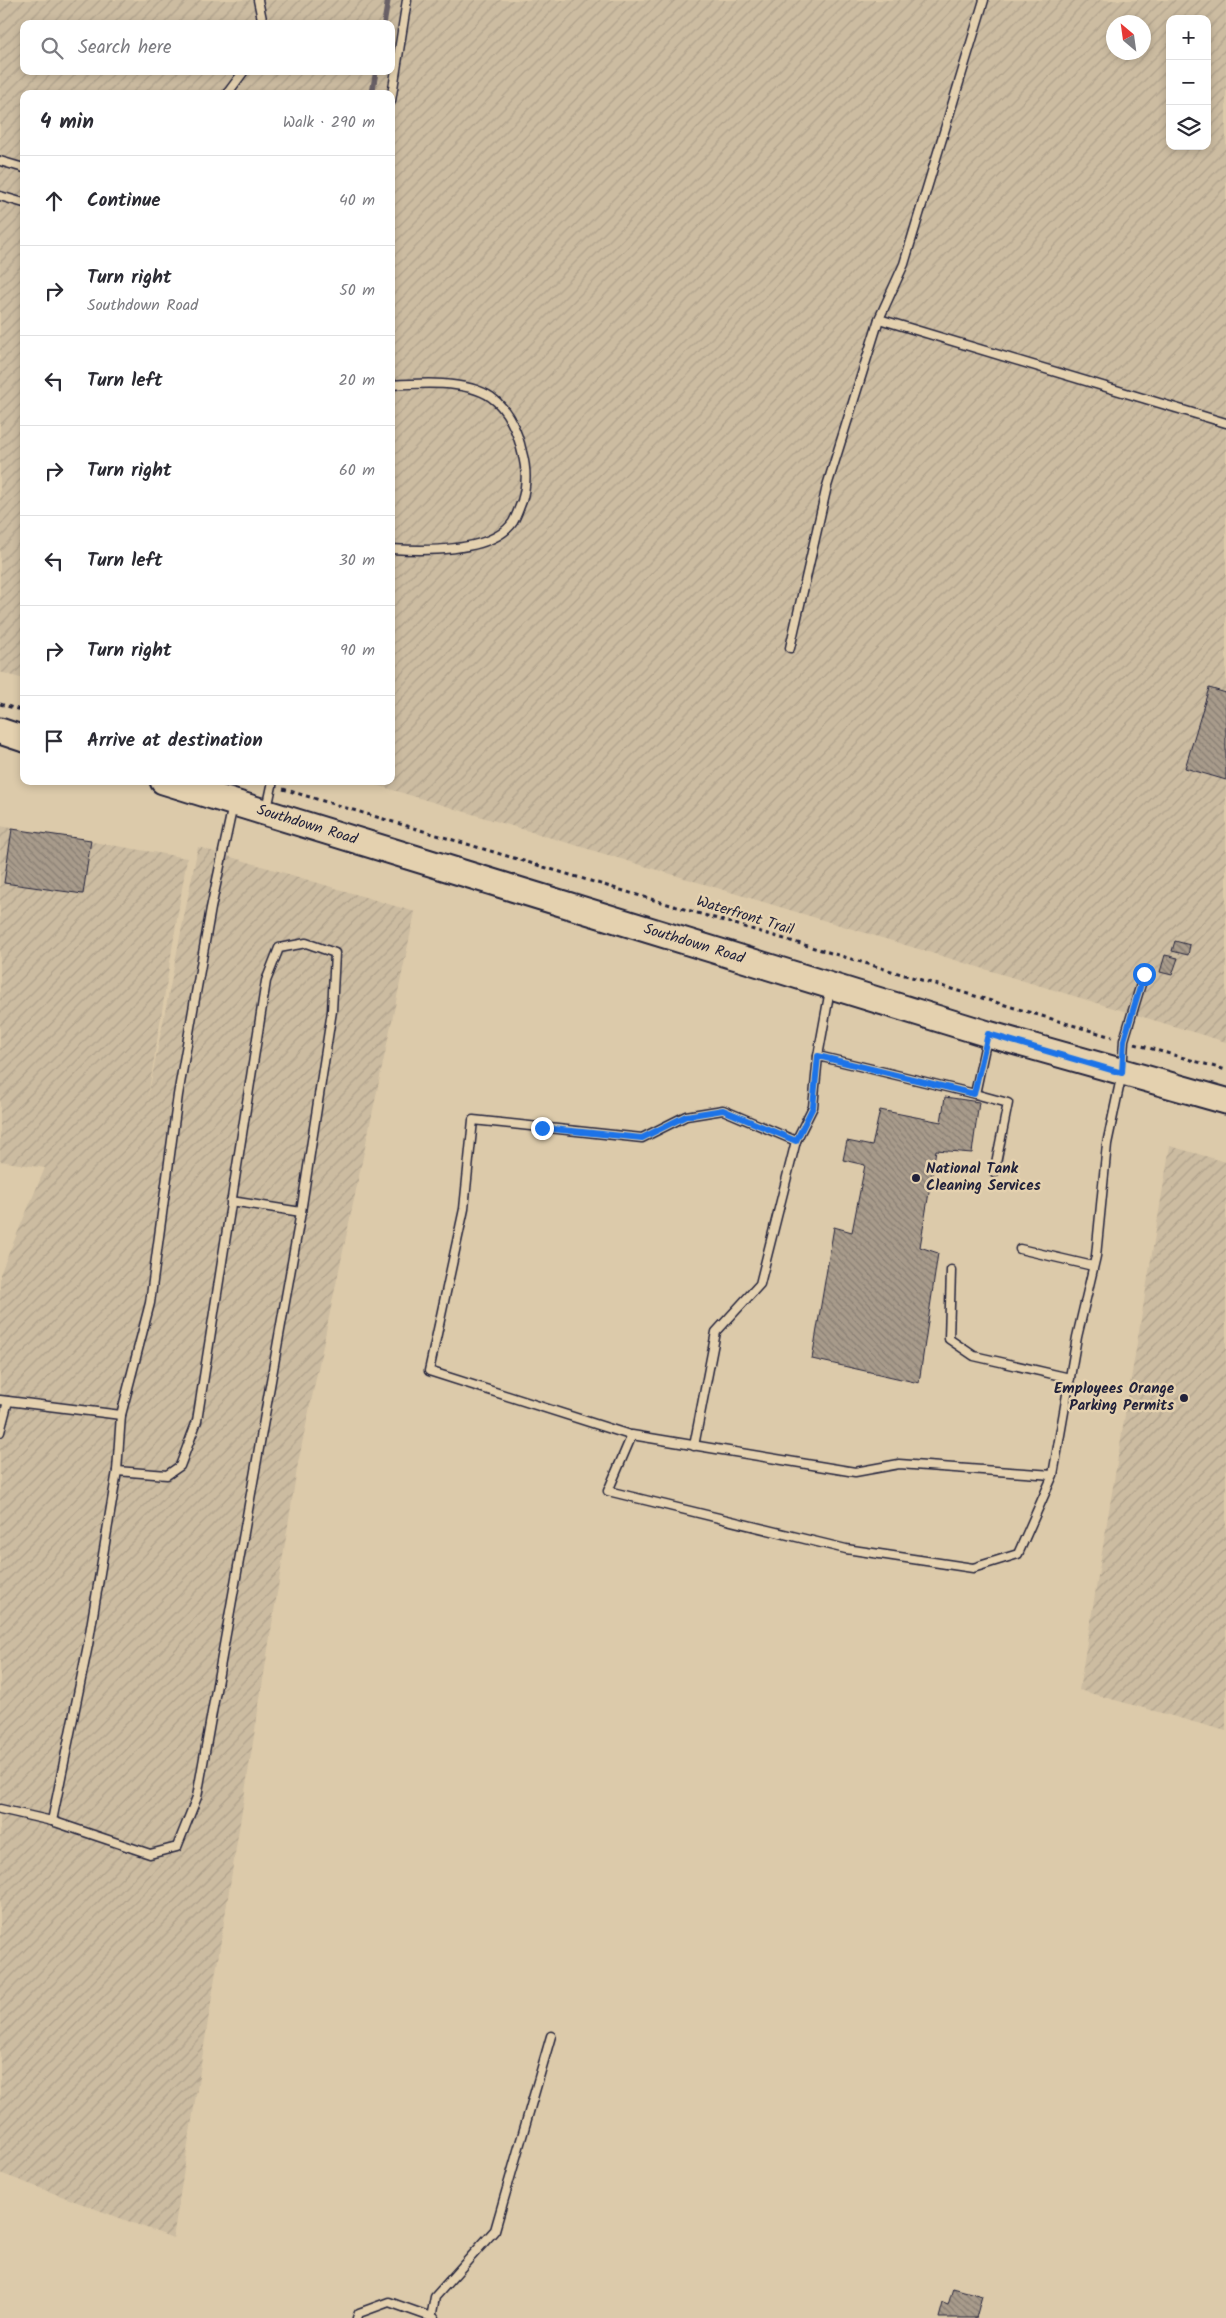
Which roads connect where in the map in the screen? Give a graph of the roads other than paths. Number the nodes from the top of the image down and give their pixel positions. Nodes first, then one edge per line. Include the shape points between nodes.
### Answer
1 (258, 0) edge
2 (407, 0) edge
3 (984, 0) edge
4 (262, 20) edge
5 (241, 75) edge
6 (230, 90) edge
7 (393, 90) edge
8 (0, 161) edge
9 (20, 167) edge
10 (0, 196) edge
11 (20, 202) edge
12 (879, 319) junction
13 (395, 386) edge
14 (1226, 423) edge
15 (395, 549) edge
16 (790, 648) dead end
17 (0, 731) edge
18 (20, 738) edge
19 (176, 785) edge
20 (272, 785) edge
21 (234, 803) junction
22 (266, 812) junction
23 (1144, 974) dead end
24 (831, 986) junction
25 (988, 1034) junction
26 (818, 1056) junction
27 (1122, 1073) junction
28 (974, 1094) junction
29 (1226, 1102) edge
30 (796, 1141) junction
31 (994, 1173) dead end
32 (231, 1201) junction
33 (301, 1212) junction
34 (1020, 1249) dead end
35 (1093, 1266) junction
36 (951, 1270) dead end
37 (1070, 1378) junction
38 (4, 1400) edge
39 (121, 1415) junction
40 (0, 1432) edge
41 (633, 1436) junction
42 (694, 1446) junction
43 (117, 1471) junction
44 (1053, 1475) junction
45 (0, 1809) edge
46 (52, 1821) junction
47 (551, 2036) dead end
48 (357, 2318) edge
49 (432, 2318) edge

1 - 4 lane
2 - 7 lane
3 - 12 lane via 904,264
5 - 6 lane
8 - 9 lane
10 - 11 lane
12 - 14 lane
12 - 16 lane via 825,493
13 - 15 lane via 432,383 475,389 492,398 514,426 526,466 526,487 512,524 497,535 452,550
17 - 18 main road
19 - 21 main road, Southdown Road
20 - 22 lane
21 - 22 main road, Southdown Road
21 - 39 lane via 211,908 178,1096 150,1303
22 - 24 main road, Southdown Road
23 - 27 lane via 1124,1040
24 - 25 main road, Southdown Road
24 - 26 lane
25 - 27 main road, Southdown Road
25 - 28 lane
26 - 28 lane
26 - 30 lane via 813,1107
27 - 29 main road, Southdown Road
27 - 35 lane via 1107,1144
28 - 31 lane via 1008,1103
30 - 41 lane via 723,1110 686,1116 642,1138 473,1120 464,1209 429,1371
30 - 42 lane via 760,1284 716,1332
32 - 33 lane
32 - 33 lane via 266,981 279,948 306,943 335,953 332,1011
32 - 43 lane via 197,1421 180,1466 167,1475
33 - 46 lane via 197,1797 177,1847 150,1854
34 - 35 lane
35 - 37 lane
36 - 37 lane via 949,1339 974,1356
37 - 44 lane
38 - 39 lane
38 - 40 lane
39 - 43 lane
41 - 42 lane
41 - 44 lane via 608,1491 846,1549 972,1568 1018,1554
42 - 44 lane via 855,1472 899,1464
43 - 46 lane via 88,1645
45 - 46 lane
47 - 49 lane via 495,2230 434,2296
48 - 49 lane via 359,2313 389,2302

